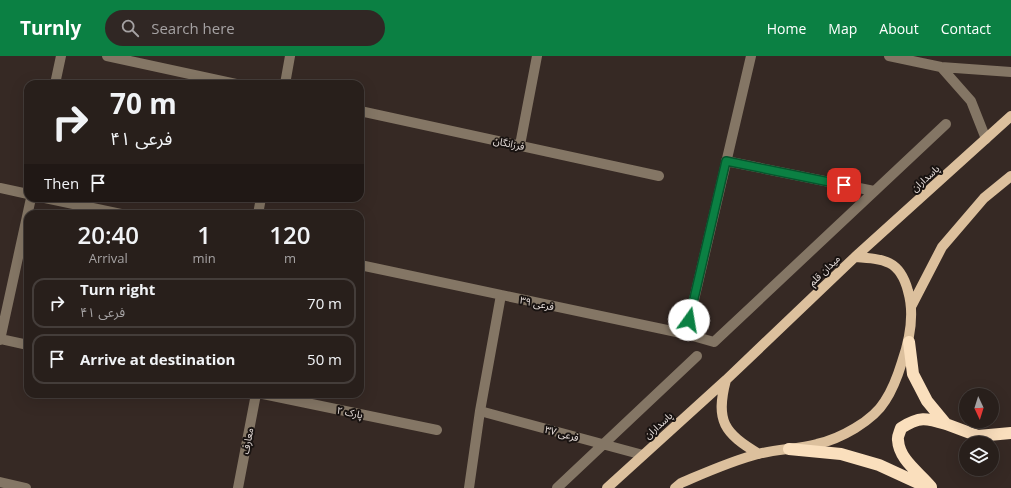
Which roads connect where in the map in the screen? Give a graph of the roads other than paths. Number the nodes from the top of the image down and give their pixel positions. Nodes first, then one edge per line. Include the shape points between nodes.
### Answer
1 (61, 56) edge
2 (107, 56) edge
3 (290, 56) edge
4 (537, 56) edge
5 (751, 56) edge
6 (889, 56) edge
7 (941, 67) junction
8 (1011, 72) edge
9 (56, 80) edge
10 (218, 80) edge
11 (286, 80) edge
12 (364, 112) edge
13 (1011, 116) edge
14 (946, 124) dead end
15 (986, 139) junction
16 (520, 145) junction
17 (726, 161) junction
18 (659, 176) dead end
19 (1011, 176) edge
20 (0, 188) edge
21 (874, 191) junction
22 (24, 193) edge
23 (64, 202) edge
24 (101, 210) edge
25 (24, 230) edge
26 (855, 257) junction
27 (364, 266) edge
28 (501, 295) junction
29 (912, 304) junction
30 (686, 334) junction
31 (0, 340) edge
32 (909, 342) junction
33 (24, 344) edge
34 (697, 356) dead end
35 (726, 380) junction
36 (255, 398) edge
37 (282, 398) edge
38 (480, 411) junction
39 (946, 424) junction
40 (437, 430) dead end
41 (1011, 433) edge
42 (603, 444) junction
43 (789, 449) junction
44 (759, 454) junction
45 (643, 455) junction
46 (0, 482) edge
47 (26, 488) edge
48 (238, 488) edge
49 (469, 488) edge
50 (557, 488) edge
51 (607, 488) edge
52 (675, 488) edge
53 (929, 488) edge
54 (932, 488) edge

1 - 9 street
2 - 10 street
3 - 11 street
4 - 16 street
5 - 17 street
6 - 7 street
7 - 8 street
7 - 15 street via 971,101
12 - 16 street, فرزانگان
13 - 15 main road, پاسداران
14 - 21 street
15 - 26 main road, پاسداران
16 - 18 street, فرزانگان
17 - 21 street
17 - 30 street
19 - 29 main road via 984,198 942,247
20 - 22 street
21 - 30 street, فرعی ۳۹ via 714,342
23 - 24 street
25 - 31 street
26 - 29 main road, میدان قلم via 876,258 894,265 905,280
26 - 35 main road, میدان قلم
27 - 28 street, فرعی ۳۹
28 - 30 street, فرعی ۳۹
28 - 38 street
29 - 32 main road, میدان قلم
31 - 33 street
32 - 39 highway via 913,374 927,401
32 - 43 main road, میدان قلم via 896,380 884,402 865,421 841,436 818,444
34 - 42 street
35 - 44 main road via 722,396 723,418 729,433
35 - 45 main road, پاسداران
36 - 48 street, معارف
37 - 40 street, پارک ۲
38 - 42 street, فرعی ۳۷
38 - 49 street
39 - 41 highway via 978,436
39 - 54 highway via 924,418 913,420 901,428 898,440 904,459
42 - 45 street, فرعی ۳۷
42 - 50 street
43 - 44 main road, میدان قلم
43 - 53 highway via 848,456 879,465
44 - 52 main road via 727,462
45 - 51 main road, پاسداران
46 - 47 street

